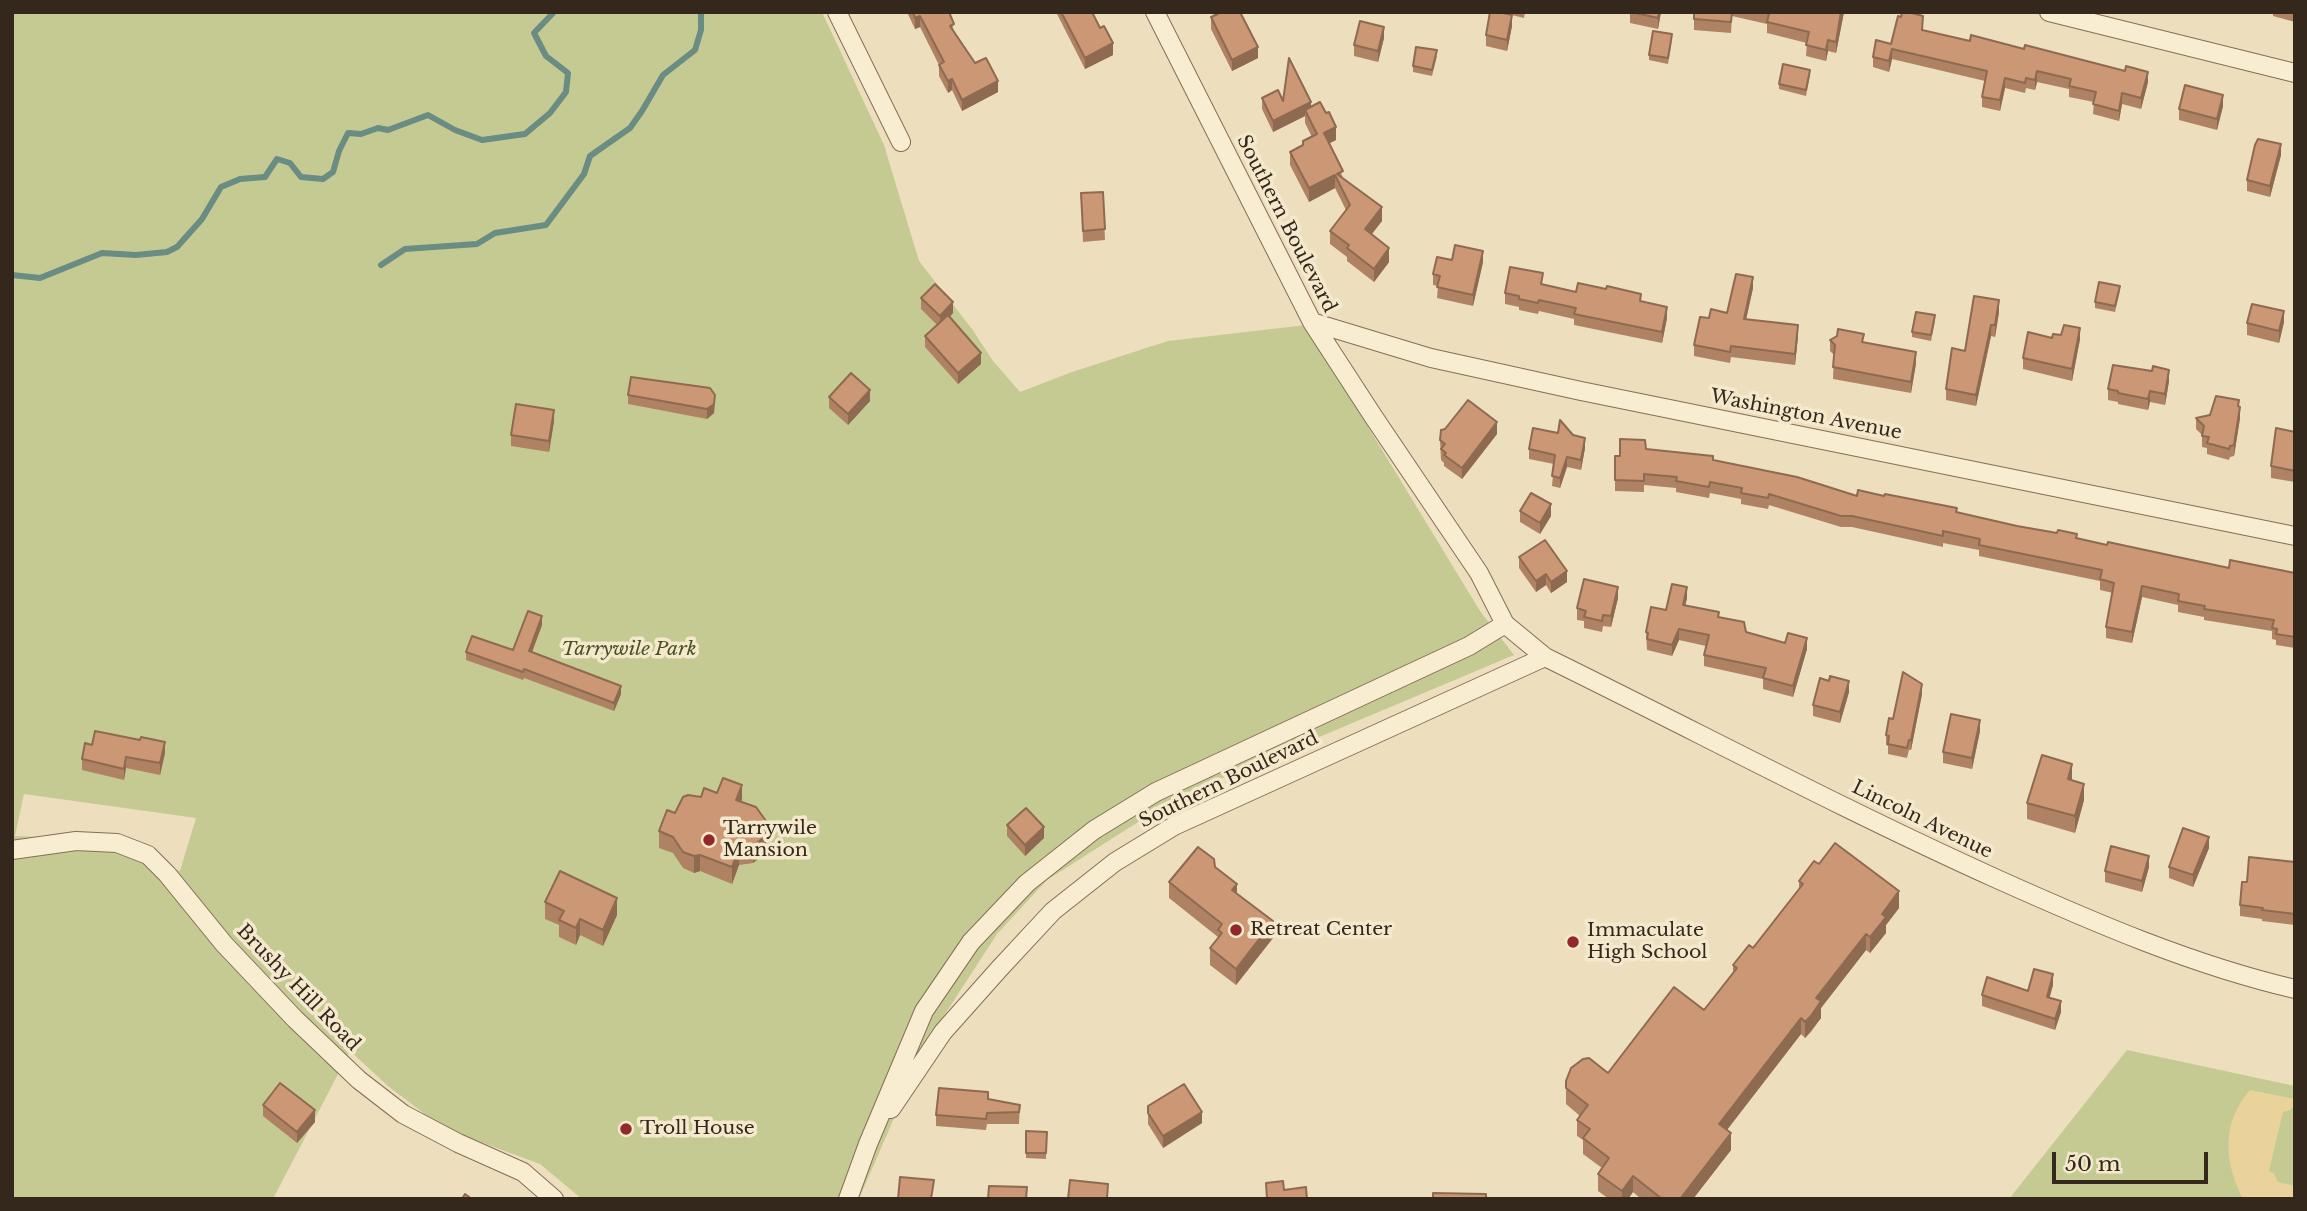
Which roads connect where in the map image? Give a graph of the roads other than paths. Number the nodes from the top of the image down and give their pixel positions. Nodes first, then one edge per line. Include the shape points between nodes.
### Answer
1 (837, 12) edge
2 (1156, 12) edge
3 (2049, 12) edge
4 (2295, 73) edge
5 (901, 142) dead end
6 (1312, 322) junction
7 (2295, 536) edge
8 (1505, 624) junction
9 (1545, 657) junction
10 (12, 850) edge
11 (2295, 989) edge
12 (868, 1144) junction
13 (554, 1199) edge
14 (848, 1199) edge

1 - 5 street
2 - 6 street, Southern Boulevard
3 - 4 street
6 - 7 street, Washington Avenue via 1431,358 1581,391
6 - 8 street, Southern Boulevard via 1479,573
8 - 9 street, Southern Boulevard
8 - 12 street, Southern Boulevard via 1469,646 1156,792 1094,830 1027,883 971,942 924,1011
9 - 11 street, Lincoln Avenue via 1938,852 2086,919 2199,962
9 - 12 street, Southern Boulevard via 1174,826 1115,862 1053,911 943,1032
10 - 13 street, Brushy Hill Road via 76,841 117,843 148,855 224,944 359,1080 402,1114 523,1172
12 - 14 street, Southern Boulevard

